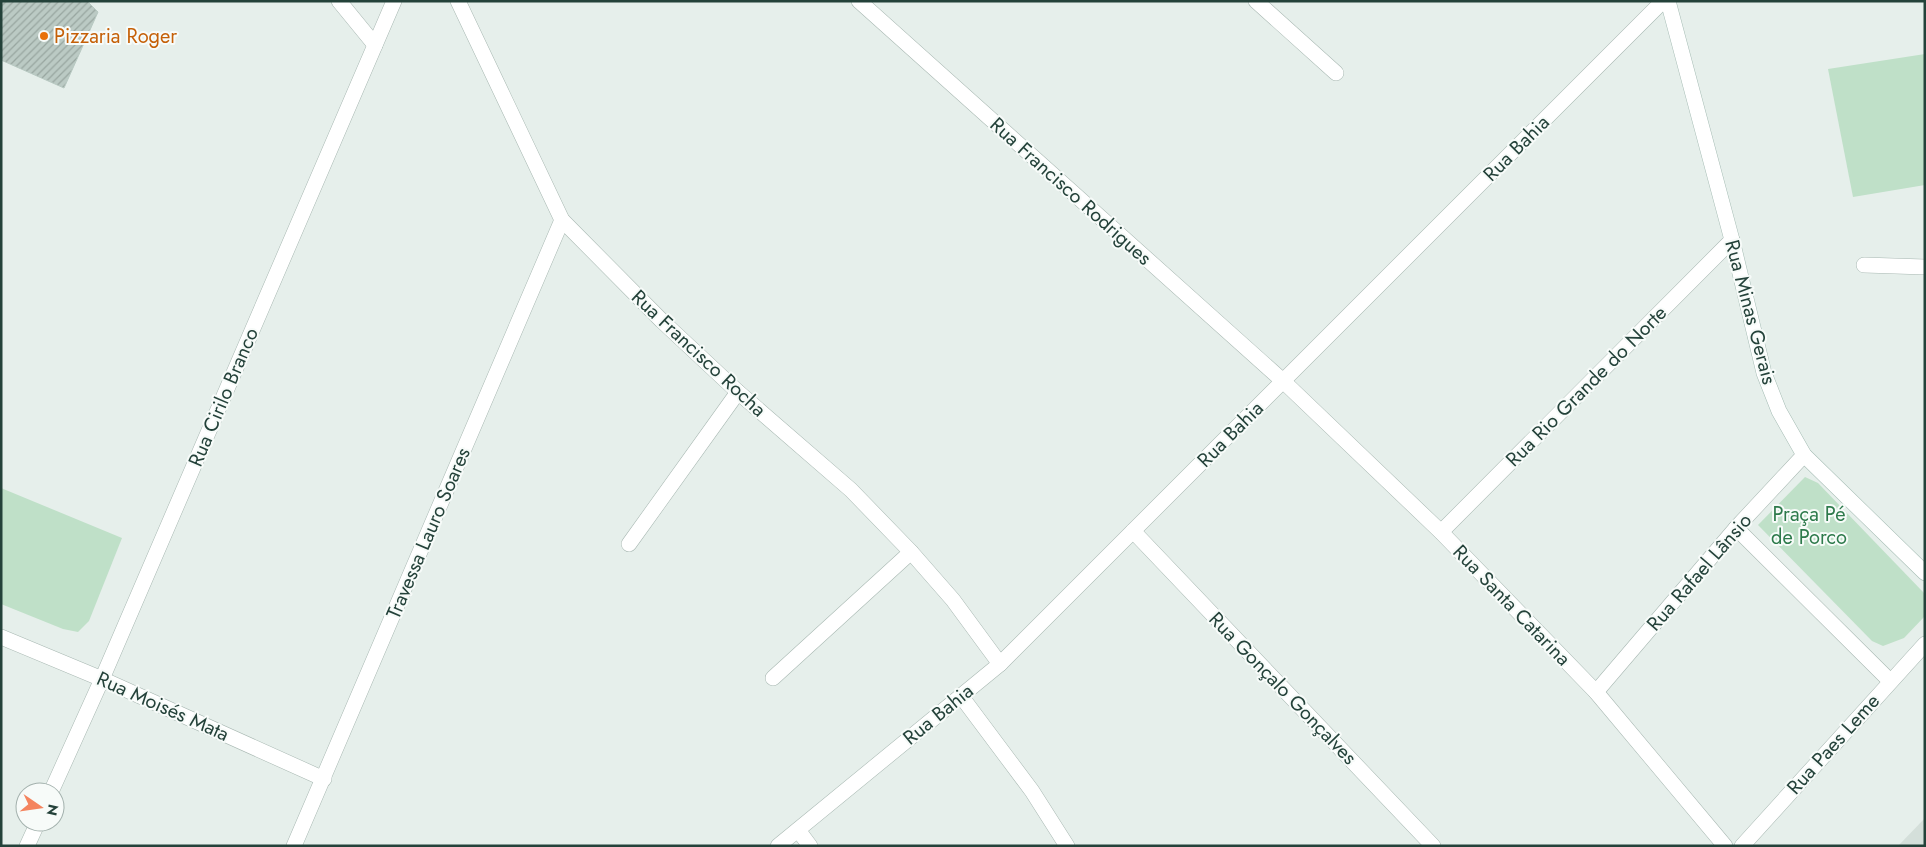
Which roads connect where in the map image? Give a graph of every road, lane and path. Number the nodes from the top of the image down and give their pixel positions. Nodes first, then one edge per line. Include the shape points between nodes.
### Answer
1 (339, 1) edge
2 (394, 1) edge
3 (458, 1) edge
4 (859, 1) edge
5 (1256, 1) edge
6 (1663, 1) edge
7 (1668, 1) edge
8 (375, 45) junction
9 (1336, 73) dead end
10 (562, 220) junction
11 (1732, 240) junction
12 (1864, 265) dead end
13 (1925, 267) edge
14 (1283, 381) junction
15 (738, 392) junction
16 (1804, 456) junction
17 (1736, 528) junction
18 (1133, 531) junction
19 (1441, 532) junction
20 (629, 544) dead end
21 (912, 552) junction
22 (1925, 573) edge
23 (1, 637) edge
24 (1925, 644) edge
25 (1000, 664) junction
26 (773, 678) dead end
27 (102, 679) junction
28 (1890, 681) junction
29 (1596, 692) junction
30 (961, 696) junction
31 (324, 779) junction
32 (56, 782) edge
33 (798, 830) junction
34 (33, 832) edge
35 (27, 846) edge
36 (294, 846) edge
37 (778, 846) edge
38 (810, 846) edge
39 (1067, 846) edge
40 (1434, 846) edge
41 (1725, 846) edge
42 (1742, 846) edge

1 - 8 street
2 - 8 street, Rua Cirilo Branco
3 - 10 street, Rua Francisco Rocha
4 - 14 street, Rua Francisco Rodrigues
5 - 9 street
6 - 14 street, Rua Bahia
7 - 11 street, Rua Minas Gerais
8 - 27 street, Rua Cirilo Branco
10 - 15 street, Rua Francisco Rocha
10 - 31 street, Travessa Lauro Soares
11 - 16 street, Rua Minas Gerais via 1764,373 1779,411
11 - 19 street, Rua Rio Grande do Norte
12 - 13 street
14 - 18 street, Rua Bahia
14 - 19 street, Rua Santa Catarina
15 - 20 street
15 - 21 street, Rua Francisco Rocha via 851,490
16 - 17 street, Rua Rafael Lânsio
16 - 22 street, Rua Minas Gerais
17 - 28 street
17 - 29 street, Rua Rafael Lânsio
18 - 25 street, Rua Bahia
18 - 40 street, Rua Gonçalo Gonçalves
19 - 29 street, Rua Santa Catarina
21 - 25 street, Rua Francisco Rocha via 953,600
21 - 26 street
23 - 27 street, Rua Moisés Mata
24 - 28 street, Rua Paes Leme
25 - 30 street, Rua Bahia
27 - 31 street, Rua Moisés Mata
27 - 32 street, Rua Cirilo Branco
28 - 42 street, Rua Paes Leme
29 - 41 street, Rua Santa Catarina
30 - 33 street, Rua Bahia
30 - 39 street via 1032,791
31 - 36 street, Travessa Lauro Soares
33 - 37 street, Rua Bahia
33 - 38 street
34 - 35 street

